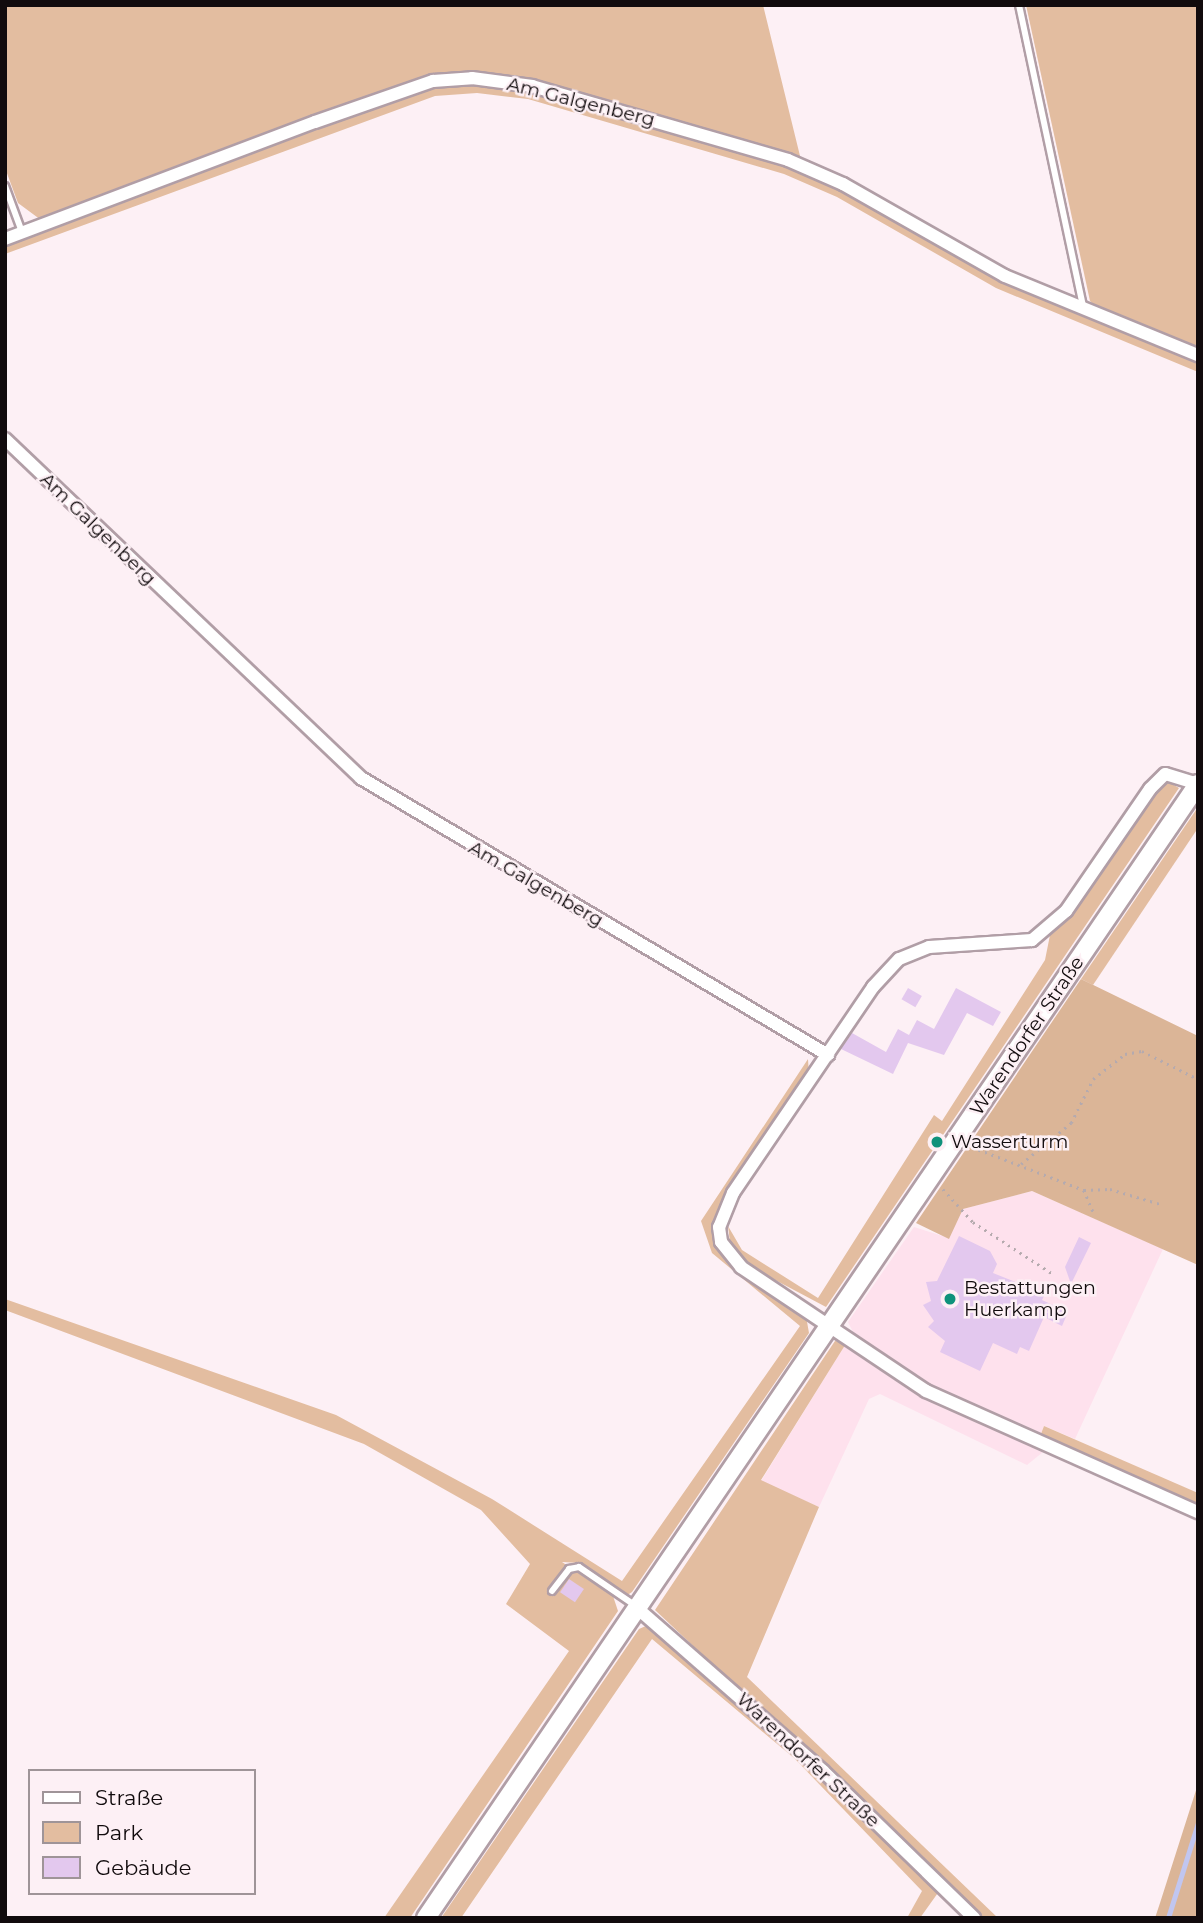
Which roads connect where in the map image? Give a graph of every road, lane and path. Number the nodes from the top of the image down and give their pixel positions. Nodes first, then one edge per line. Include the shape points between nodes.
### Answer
1 (1019, 5) edge
2 (5, 186) edge
3 (22, 232) junction
4 (5, 239) edge
5 (1084, 309) junction
6 (1198, 355) edge
7 (5, 439) edge
8 (1198, 784) edge
9 (828, 1055) junction
10 (1198, 1079) edge
11 (955, 1141) junction
12 (1021, 1164) junction
13 (931, 1177) junction
14 (1084, 1190) junction
15 (1160, 1204) dead end
16 (1094, 1214) dead end
17 (1053, 1274) dead end
18 (831, 1323) junction
19 (1198, 1512) edge
20 (552, 1591) dead end
21 (637, 1608) junction
22 (426, 1918) edge
23 (974, 1918) edge

1 - 5 lane
2 - 3 lane
3 - 4 street, Am Galgenberg
3 - 5 street, Am Galgenberg via 433,81 472,78 532,86 788,160 843,184 1005,276
5 - 6 street, Am Galgenberg
7 - 9 street, Am Galgenberg via 361,778
8 - 9 street, Warendorfer Straße via 1178,774 1157,782 1066,911 1032,940 929,947 899,959
8 - 11 main road, Warendorfer Straße
9 - 18 street via 733,1193 719,1227 721,1242 741,1267
10 - 12 path via 1142,1051 1125,1054 1093,1079 1071,1123
11 - 12 path
11 - 13 main road, Warendorfer Straße
12 - 14 path
13 - 17 path via 973,1222
13 - 18 main road, Warendorfer Straße
14 - 15 path via 1110,1189
14 - 16 path
18 - 19 street via 957,1408
18 - 21 main road, Warendorfer Straße
20 - 21 lane via 569,1569 579,1567
21 - 22 main road, Warendorfer Straße
21 - 23 street, Warendorfer Straße via 823,1770

